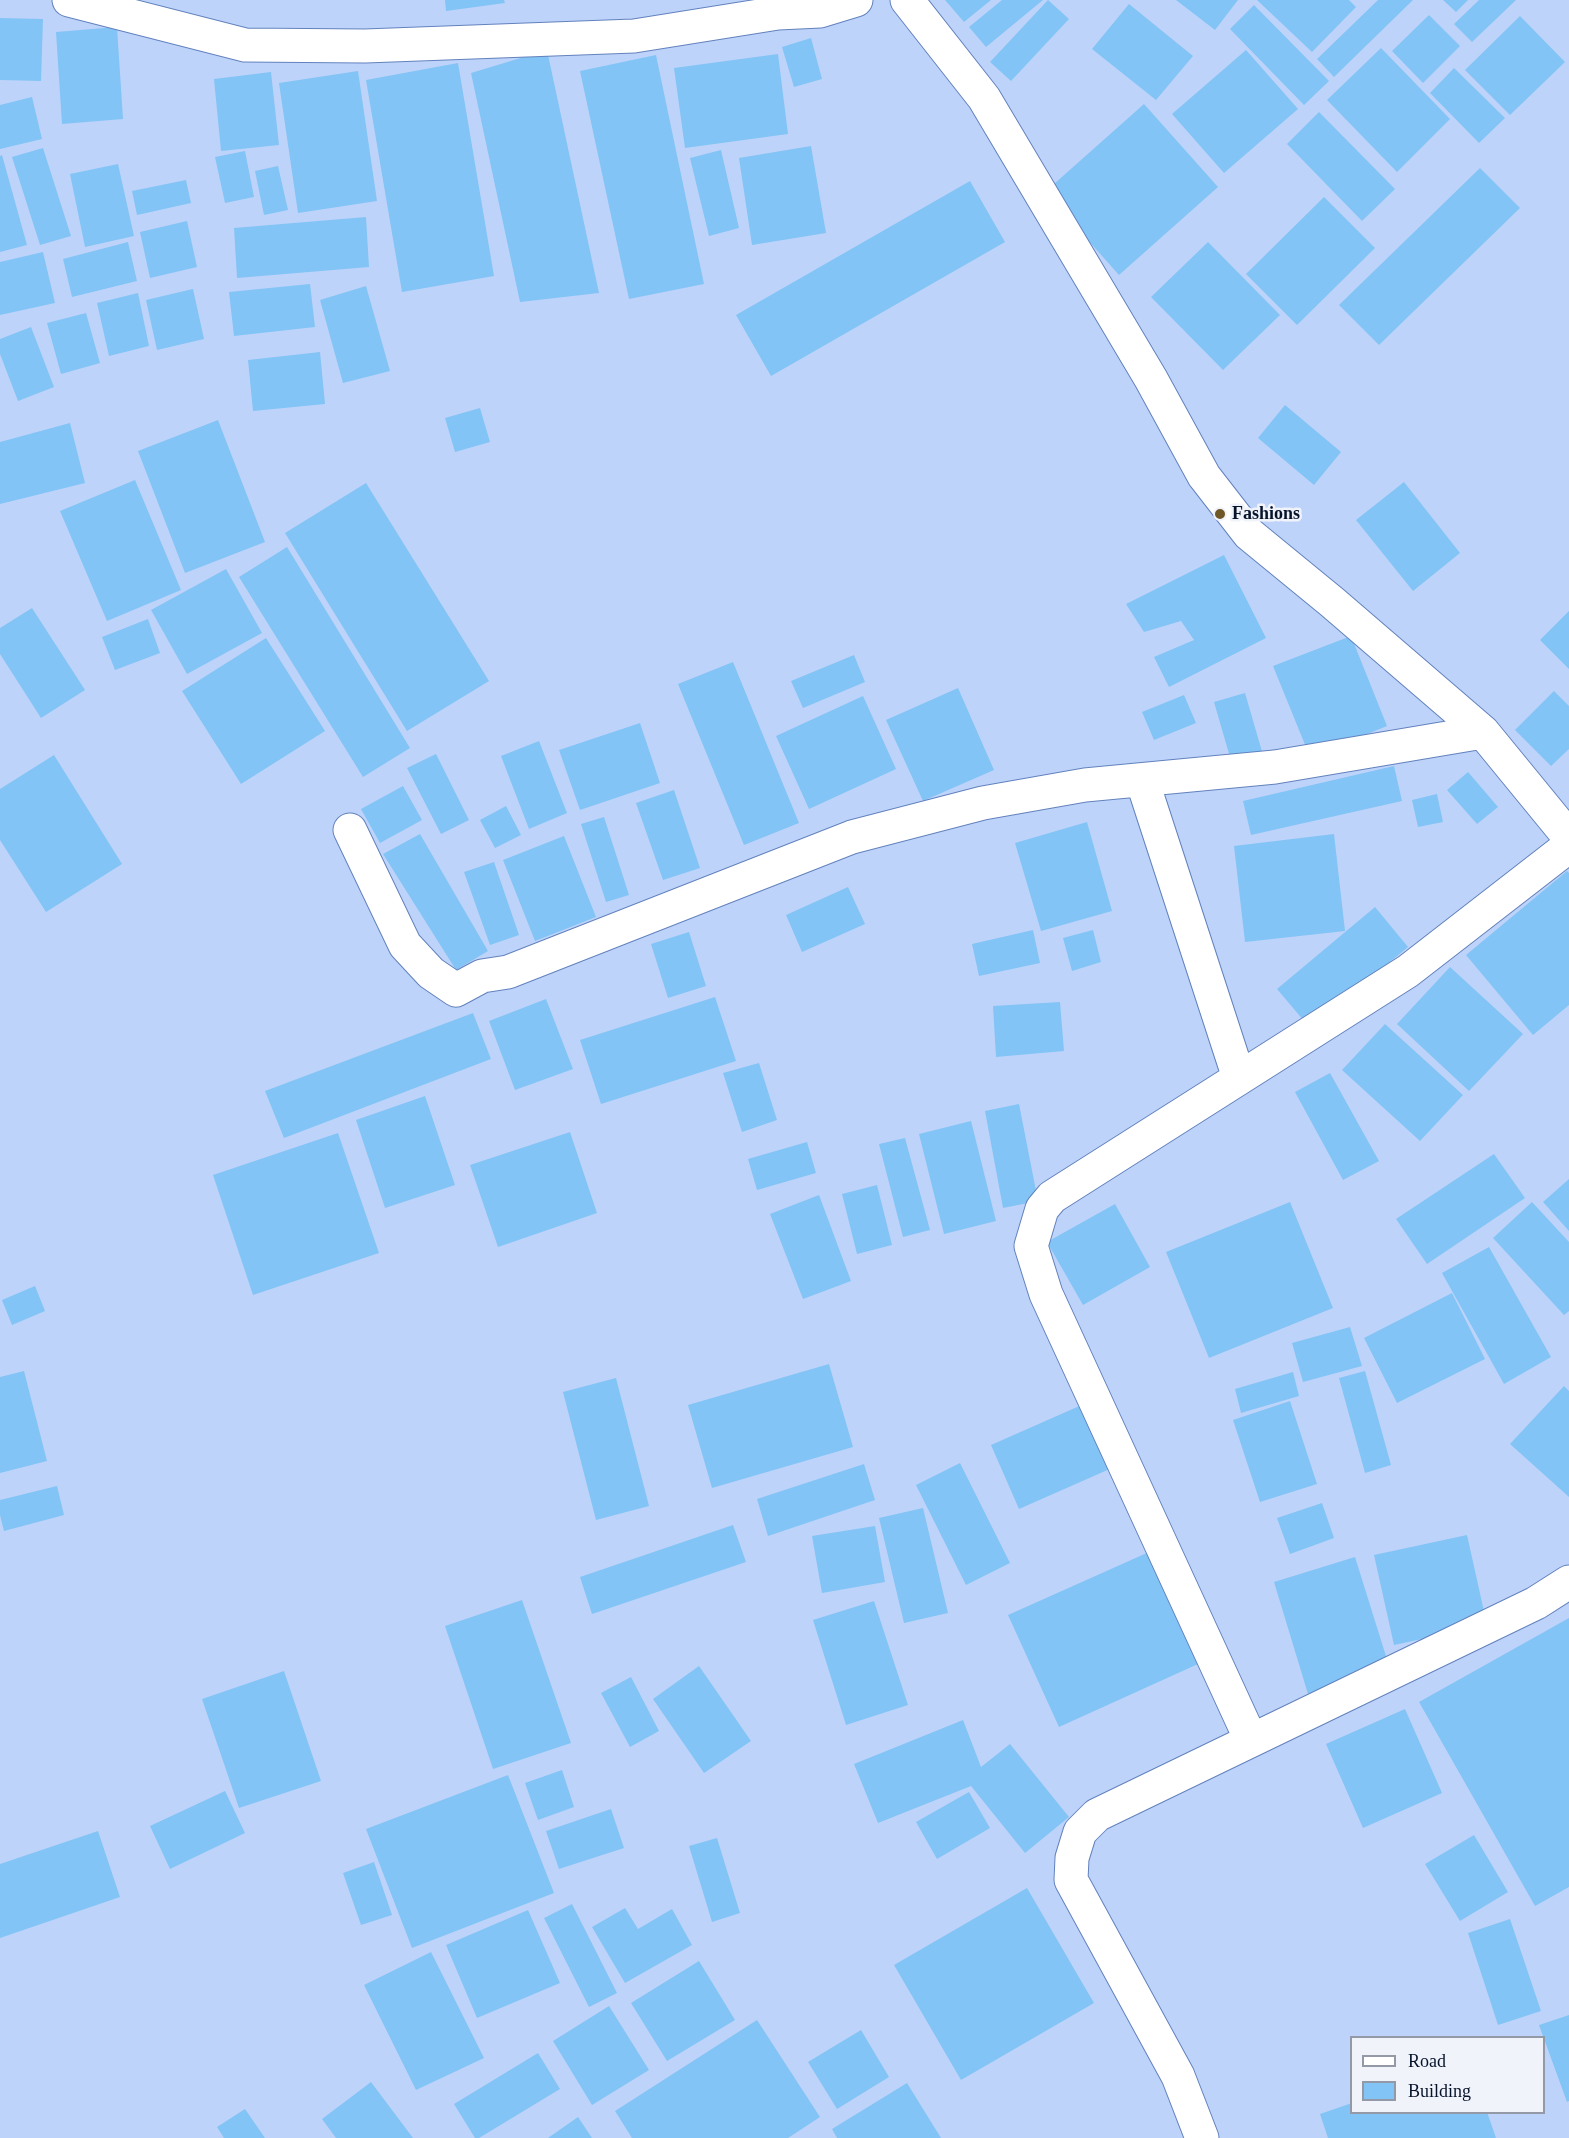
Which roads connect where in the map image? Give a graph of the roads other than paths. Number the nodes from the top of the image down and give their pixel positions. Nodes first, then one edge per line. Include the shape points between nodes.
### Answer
1 (69, 0) edge
2 (856, 0) edge
3 (908, 0) edge
4 (1483, 732) junction
5 (1142, 780) junction
6 (350, 830) dead end
7 (1569, 837) edge
8 (1569, 846) edge
9 (1239, 1078) junction
10 (1569, 1582) edge
11 (1251, 1740) junction
12 (1202, 2138) edge

1 - 2 street via 245,45 365,46 634,36 820,11
3 - 4 street via 984,98 1204,476 1249,534
4 - 5 street via 1275,767
4 - 7 street
5 - 6 street via 1085,785 983,803 852,837 508,972 482,976 456,990 431,973 405,945
5 - 9 street
8 - 9 street via 1408,971
9 - 11 street via 1052,1197 1042,1209 1031,1246 1046,1294
10 - 11 street via 1536,1603
11 - 12 street via 1096,1815 1080,1832 1072,1858 1071,1880 1178,2076

